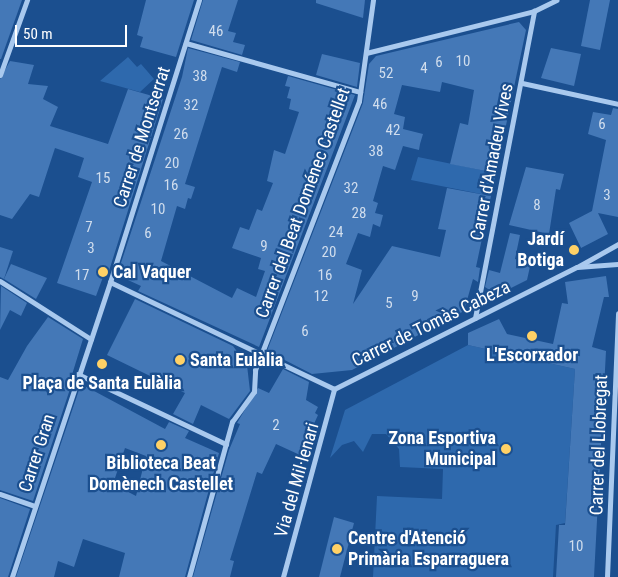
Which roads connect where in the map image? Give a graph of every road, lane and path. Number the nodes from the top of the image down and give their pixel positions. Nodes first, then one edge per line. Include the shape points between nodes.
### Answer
1 (27, 0) edge
2 (199, 0) edge
3 (373, 0) edge
4 (557, 0) edge
5 (534, 11) junction
6 (186, 43) junction
7 (366, 53) junction
8 (0, 75) edge
9 (522, 83) junction
10 (360, 92) junction
11 (618, 104) edge
12 (618, 244) edge
13 (618, 264) edge
14 (577, 268) junction
15 (0, 281) edge
16 (110, 282) junction
17 (618, 313) edge
18 (475, 318) junction
19 (91, 339) junction
20 (261, 355) junction
21 (78, 374) junction
22 (334, 389) junction
23 (226, 444) junction
24 (0, 494) edge
25 (35, 506) junction
26 (12, 577) edge
27 (189, 577) edge
28 (284, 577) edge
29 (607, 577) edge

1 - 8 street
2 - 6 street, Carrer de Montserrat
3 - 7 street, Carrer del Beat Doménec Castellet
4 - 5 street
5 - 7 street
5 - 9 street, Carrer d'Amadeu Vives
6 - 10 street
6 - 16 street, Carrer de Montserrat
7 - 10 street, Carrer del Beat Doménec Castellet
9 - 11 street
9 - 18 street, Carrer d'Amadeu Vives
10 - 20 street, Carrer del Beat Doménec Castellet
12 - 14 street
13 - 14 street, Carrer de Tomàs Cabeza
14 - 18 street, Carrer de Tomàs Cabeza
15 - 19 street
16 - 19 street
16 - 20 street
17 - 29 street, Carrer del Llobregat
18 - 22 street, Carrer de Tomàs Cabeza
19 - 21 street, Carrer Gran
20 - 22 street
20 - 23 street via 255,370 254,392 235,416
21 - 23 street
21 - 25 street, Carrer Gran
22 - 28 street, Via del Mil·lenari
23 - 27 street
24 - 25 street
25 - 26 street, Carrer Gran

